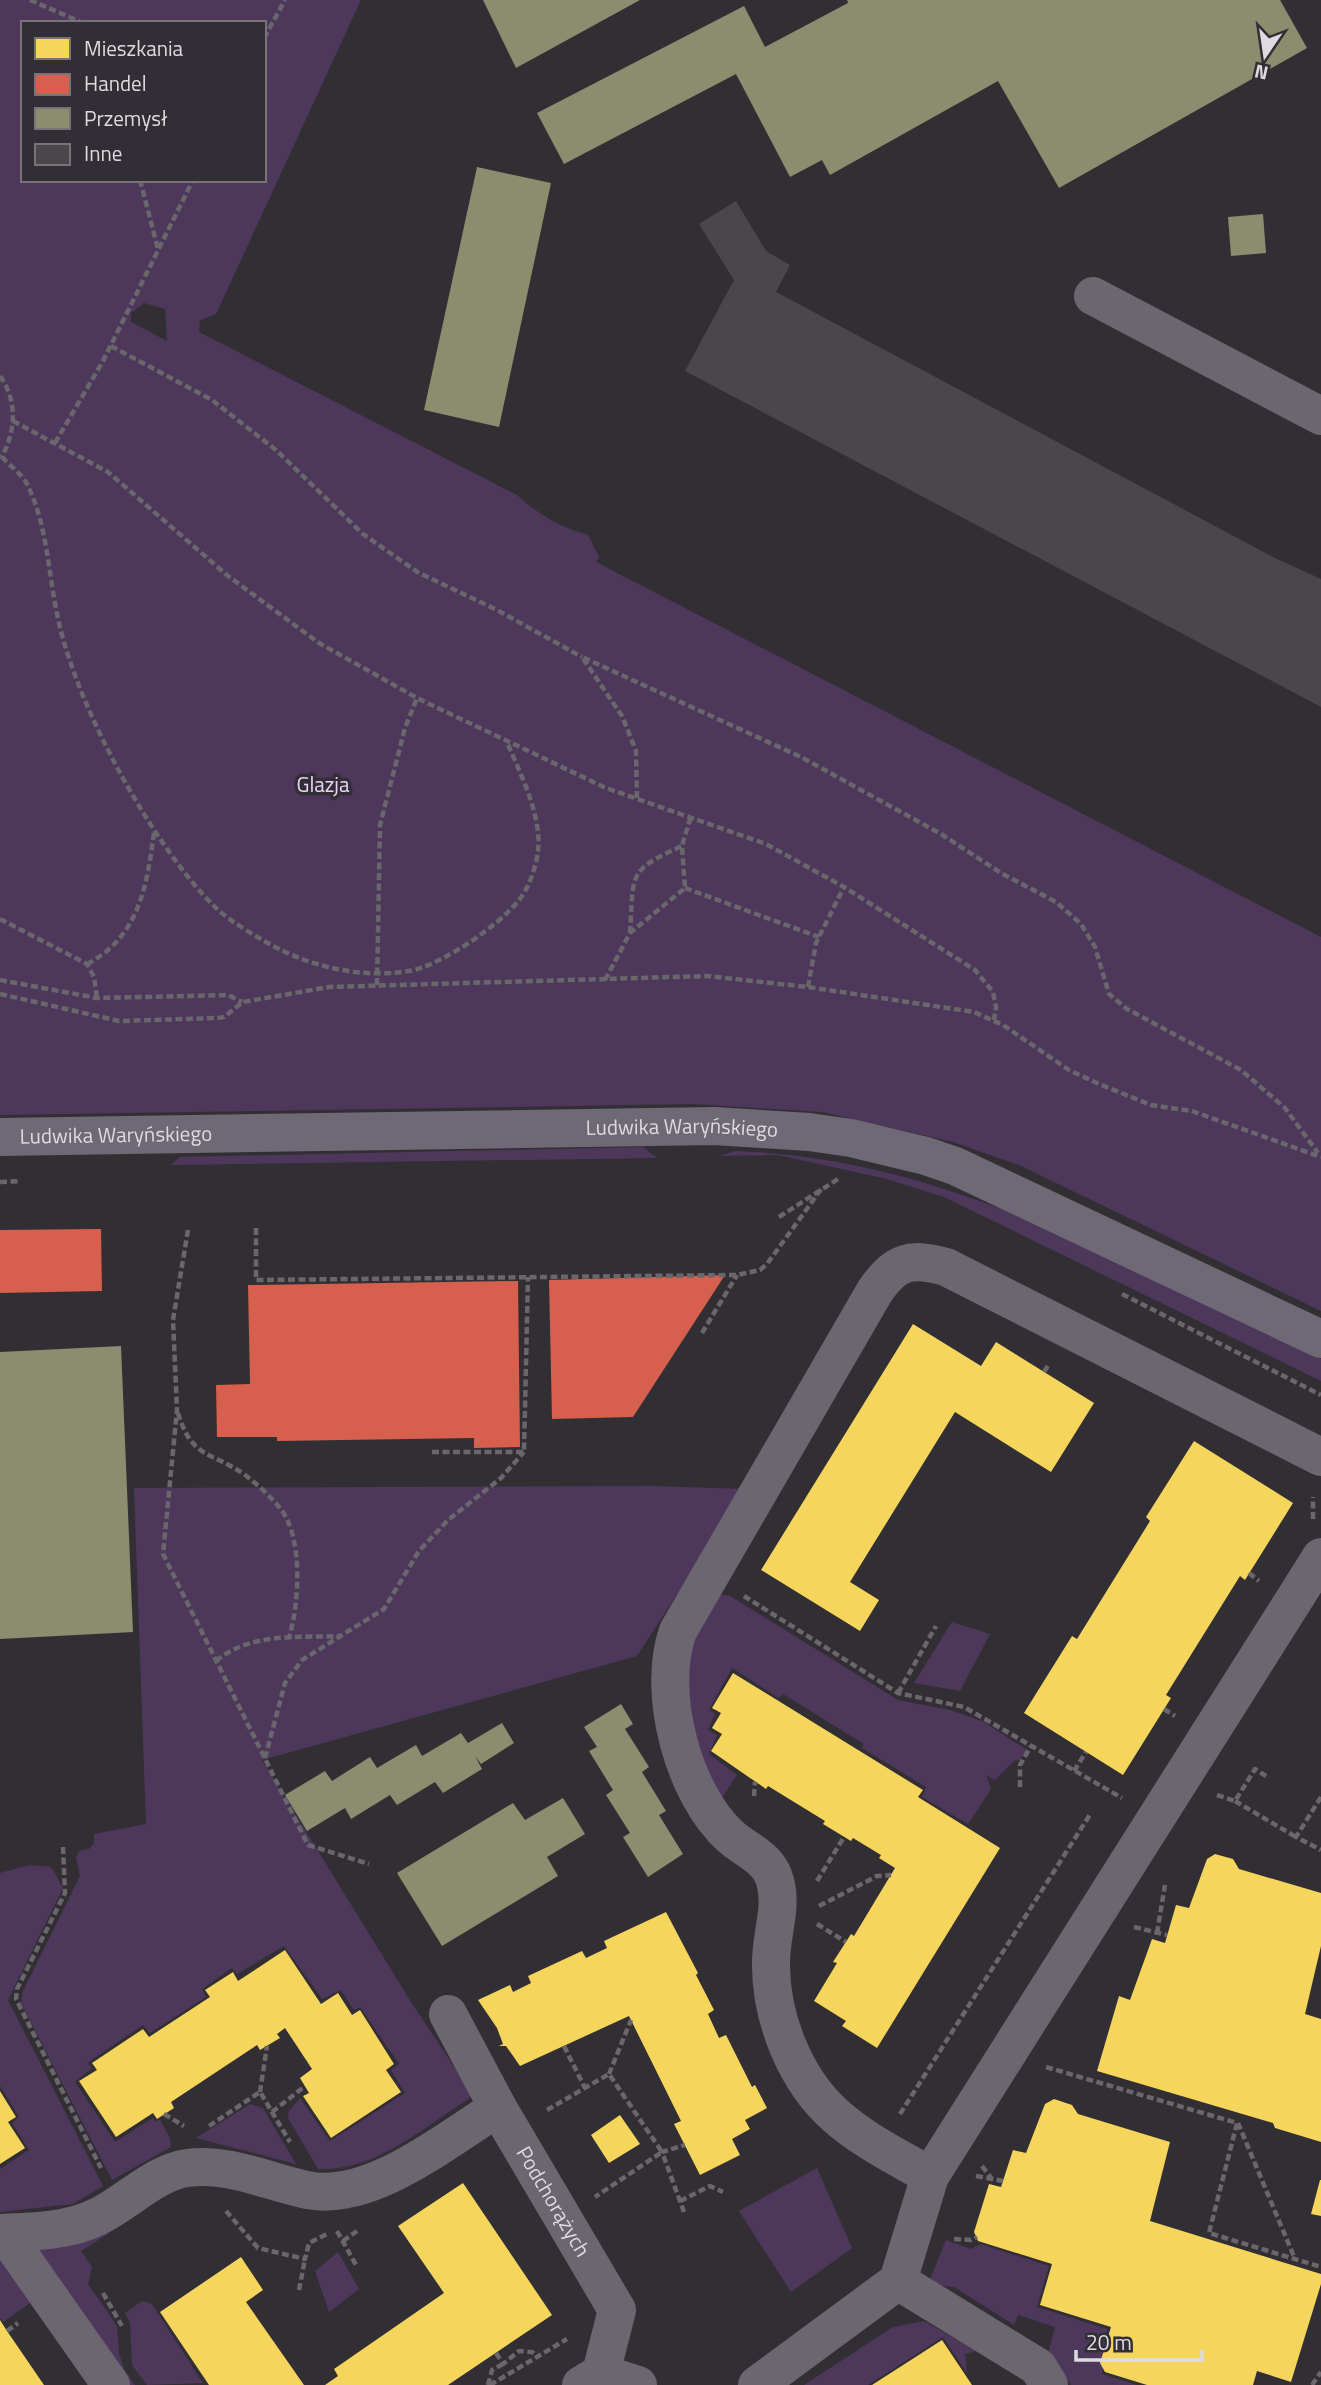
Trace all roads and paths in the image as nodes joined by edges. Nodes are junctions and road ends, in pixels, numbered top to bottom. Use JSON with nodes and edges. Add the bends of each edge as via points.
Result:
{"nodes":[{"id":1,"x":30,"y":0,"type":"edge"},
{"id":2,"x":285,"y":0,"type":"edge"},
{"id":3,"x":77,"y":21,"type":"edge"},
{"id":4,"x":266,"y":34,"type":"edge"},
{"id":5,"x":141,"y":182,"type":"edge"},
{"id":6,"x":192,"y":182,"type":"edge"},
{"id":7,"x":158,"y":250,"type":"junction"},
{"id":8,"x":1093,"y":296,"type":"dead end"},
{"id":9,"x":111,"y":346,"type":"junction"},
{"id":10,"x":0,"y":376,"type":"edge"},
{"id":11,"x":6,"y":385,"type":"junction"},
{"id":12,"x":0,"y":388,"type":"edge"},
{"id":13,"x":1321,"y":416,"type":"edge"},
{"id":14,"x":13,"y":421,"type":"junction"},
{"id":15,"x":55,"y":443,"type":"junction"},
{"id":16,"x":1,"y":458,"type":"edge"},
{"id":17,"x":582,"y":657,"type":"junction"},
{"id":18,"x":417,"y":698,"type":"junction"},
{"id":19,"x":505,"y":740,"type":"junction"},
{"id":20,"x":636,"y":798,"type":"junction"},
{"id":21,"x":691,"y":816,"type":"junction"},
{"id":22,"x":154,"y":831,"type":"junction"},
{"id":23,"x":682,"y":846,"type":"junction"},
{"id":24,"x":844,"y":887,"type":"junction"},
{"id":25,"x":685,"y":888,"type":"junction"},
{"id":26,"x":0,"y":919,"type":"edge"},
{"id":27,"x":629,"y":933,"type":"junction"},
{"id":28,"x":819,"y":937,"type":"junction"},
{"id":29,"x":87,"y":964,"type":"junction"},
{"id":30,"x":377,"y":974,"type":"junction"},
{"id":31,"x":0,"y":980,"type":"edge"},
{"id":32,"x":604,"y":981,"type":"junction"},
{"id":33,"x":377,"y":985,"type":"junction"},
{"id":34,"x":808,"y":987,"type":"junction"},
{"id":35,"x":0,"y":994,"type":"edge"},
{"id":36,"x":97,"y":998,"type":"junction"},
{"id":37,"x":243,"y":1003,"type":"junction"},
{"id":38,"x":994,"y":1020,"type":"junction"},
{"id":39,"x":0,"y":1137,"type":"edge"},
{"id":40,"x":1320,"y":1155,"type":"edge"},
{"id":41,"x":832,"y":1172,"type":"dead end"},
{"id":42,"x":845,"y":1175,"type":"dead end"},
{"id":43,"x":836,"y":1180,"type":"dead end"},
{"id":44,"x":822,"y":1188,"type":"junction"},
{"id":45,"x":779,"y":1217,"type":"dead end"},
{"id":46,"x":256,"y":1228,"type":"dead end"},
{"id":47,"x":188,"y":1230,"type":"dead end"},
{"id":48,"x":737,"y":1275,"type":"junction"},
{"id":49,"x":528,"y":1276,"type":"junction"},
{"id":50,"x":1111,"y":1289,"type":"dead end"},
{"id":51,"x":702,"y":1333,"type":"dead end"},
{"id":52,"x":1321,"y":1339,"type":"edge"},
{"id":53,"x":1321,"y":1395,"type":"edge"},
{"id":54,"x":177,"y":1410,"type":"junction"},
{"id":55,"x":432,"y":1452,"type":"dead end"},
{"id":56,"x":524,"y":1452,"type":"junction"},
{"id":57,"x":1321,"y":1457,"type":"edge"},
{"id":58,"x":1321,"y":1558,"type":"edge"},
{"id":59,"x":711,"y":1575,"type":"junction"},
{"id":60,"x":936,"y":1626,"type":"dead end"},
{"id":61,"x":342,"y":1636,"type":"junction"},
{"id":62,"x":289,"y":1638,"type":"junction"},
{"id":63,"x":216,"y":1661,"type":"junction"},
{"id":64,"x":898,"y":1693,"type":"junction"},
{"id":65,"x":1031,"y":1746,"type":"junction"},
{"id":66,"x":1086,"y":1752,"type":"dead end"},
{"id":67,"x":265,"y":1758,"type":"junction"},
{"id":68,"x":1074,"y":1771,"type":"junction"},
{"id":69,"x":755,"y":1782,"type":"dead end"},
{"id":70,"x":1020,"y":1787,"type":"dead end"},
{"id":71,"x":754,"y":1796,"type":"dead end"},
{"id":72,"x":1321,"y":1797,"type":"edge"},
{"id":73,"x":1235,"y":1801,"type":"dead end"},
{"id":74,"x":1091,"y":1813,"type":"dead end"},
{"id":75,"x":1154,"y":1821,"type":"junction"},
{"id":76,"x":844,"y":1837,"type":"dead end"},
{"id":77,"x":1296,"y":1837,"type":"junction"},
{"id":78,"x":63,"y":1847,"type":"dead end"},
{"id":79,"x":1321,"y":1850,"type":"edge"},
{"id":80,"x":369,"y":1864,"type":"dead end"},
{"id":81,"x":891,"y":1875,"type":"dead end"},
{"id":82,"x":812,"y":1891,"type":"dead end"},
{"id":83,"x":812,"y":1909,"type":"dead end"},
{"id":84,"x":813,"y":1921,"type":"dead end"},
{"id":85,"x":1124,"y":1925,"type":"dead end"},
{"id":86,"x":1167,"y":1935,"type":"dead end"},
{"id":87,"x":846,"y":1942,"type":"dead end"},
{"id":88,"x":448,"y":2014,"type":"dead end"},
{"id":89,"x":631,"y":2020,"type":"dead end"},
{"id":90,"x":267,"y":2046,"type":"dead end"},
{"id":91,"x":564,"y":2046,"type":"dead end"},
{"id":92,"x":1051,"y":2068,"type":"dead end"},
{"id":93,"x":608,"y":2074,"type":"junction"},
{"id":94,"x":584,"y":2085,"type":"junction"},
{"id":95,"x":305,"y":2086,"type":"dead end"},
{"id":96,"x":260,"y":2092,"type":"junction"},
{"id":97,"x":498,"y":2108,"type":"junction"},
{"id":98,"x":272,"y":2112,"type":"junction"},
{"id":99,"x":542,"y":2113,"type":"dead end"},
{"id":100,"x":164,"y":2114,"type":"dead end"},
{"id":101,"x":898,"y":2117,"type":"dead end"},
{"id":102,"x":1237,"y":2123,"type":"junction"},
{"id":103,"x":186,"y":2127,"type":"dead end"},
{"id":104,"x":207,"y":2127,"type":"dead end"},
{"id":105,"x":685,"y":2145,"type":"dead end"},
{"id":106,"x":293,"y":2147,"type":"dead end"},
{"id":107,"x":662,"y":2152,"type":"junction"},
{"id":108,"x":982,"y":2166,"type":"dead end"},
{"id":109,"x":105,"y":2176,"type":"dead end"},
{"id":110,"x":930,"y":2176,"type":"junction"},
{"id":111,"x":973,"y":2176,"type":"dead end"},
{"id":112,"x":992,"y":2179,"type":"junction"},
{"id":113,"x":1003,"y":2181,"type":"dead end"},
{"id":114,"x":723,"y":2192,"type":"dead end"},
{"id":115,"x":680,"y":2201,"type":"junction"},
{"id":116,"x":225,"y":2210,"type":"dead end"},
{"id":117,"x":684,"y":2212,"type":"dead end"},
{"id":118,"x":563,"y":2220,"type":"junction"},
{"id":119,"x":365,"y":2225,"type":"dead end"},
{"id":120,"x":977,"y":2237,"type":"dead end"},
{"id":121,"x":952,"y":2238,"type":"dead end"},
{"id":122,"x":7,"y":2240,"type":"edge"},
{"id":123,"x":343,"y":2241,"type":"junction"},
{"id":124,"x":305,"y":2259,"type":"junction"},
{"id":125,"x":1295,"y":2259,"type":"junction"},
{"id":126,"x":356,"y":2265,"type":"dead end"},
{"id":127,"x":1321,"y":2267,"type":"edge"},
{"id":128,"x":898,"y":2281,"type":"junction"},
{"id":129,"x":299,"y":2290,"type":"dead end"},
{"id":130,"x":573,"y":2336,"type":"dead end"},
{"id":131,"x":496,"y":2353,"type":"dead end"},
{"id":132,"x":538,"y":2357,"type":"junction"},
{"id":133,"x":503,"y":2364,"type":"junction"},
{"id":134,"x":1321,"y":2372,"type":"edge"},
{"id":135,"x":591,"y":2379,"type":"edge"},
{"id":136,"x":111,"y":2385,"type":"edge"},
{"id":137,"x":489,"y":2385,"type":"edge"},
{"id":138,"x":638,"y":2385,"type":"edge"},
{"id":139,"x":757,"y":2385,"type":"edge"},
{"id":140,"x":1049,"y":2385,"type":"edge"},
{"id":141,"x":1312,"y":2385,"type":"edge"}],
"edges":[{"from":1,"to":3,"type":"path"},
{"from":2,"to":4,"type":"path"},
{"from":5,"to":7,"type":"path"},
{"from":6,"to":7,"type":"path"},
{"from":7,"to":9,"type":"path"},
{"from":8,"to":13,"type":"street"},
{"from":9,"to":15,"type":"path"},
{"from":9,"to":17,"type":"path","via":[[212,400],[276,450],[363,534],[419,573]]},
{"from":10,"to":11,"type":"path"},
{"from":11,"to":12,"type":"path"},
{"from":11,"to":14,"type":"path"},
{"from":14,"to":15,"type":"path"},
{"from":14,"to":16,"type":"path"},
{"from":15,"to":18,"type":"path","via":[[108,472],[228,576],[319,643]]},
{"from":16,"to":22,"type":"path","via":[[26,482],[42,529],[60,628],[80,688]]},
{"from":17,"to":20,"type":"path","via":[[627,727],[636,751]]},
{"from":17,"to":40,"type":"path","via":[[801,757],[1056,902],[1081,924],[1094,947],[1109,995],[1241,1070],[1284,1108]]},
{"from":18,"to":19,"type":"path"},
{"from":18,"to":30,"type":"path","via":[[380,825]]},
{"from":19,"to":20,"type":"path"},
{"from":19,"to":30,"type":"path","via":[[533,813],[538,850],[519,900],[485,931],[448,954],[413,971]]},
{"from":20,"to":21,"type":"path"},
{"from":21,"to":23,"type":"path"},
{"from":21,"to":24,"type":"path","via":[[766,844]]},
{"from":22,"to":29,"type":"path","via":[[146,891],[128,931]]},
{"from":22,"to":30,"type":"path","via":[[216,908],[282,950],[351,973]]},
{"from":23,"to":25,"type":"path"},
{"from":23,"to":27,"type":"path","via":[[638,870]]},
{"from":24,"to":28,"type":"path"},
{"from":24,"to":38,"type":"path","via":[[975,970],[993,992]]},
{"from":25,"to":27,"type":"path"},
{"from":25,"to":28,"type":"path"},
{"from":26,"to":29,"type":"path"},
{"from":27,"to":32,"type":"path"},
{"from":28,"to":34,"type":"path"},
{"from":29,"to":36,"type":"path"},
{"from":30,"to":33,"type":"path"},
{"from":31,"to":36,"type":"path"},
{"from":32,"to":33,"type":"path"},
{"from":32,"to":34,"type":"path","via":[[707,976]]},
{"from":33,"to":37,"type":"path","via":[[329,987]]},
{"from":34,"to":38,"type":"path","via":[[974,1012]]},
{"from":35,"to":37,"type":"path","via":[[119,1021],[224,1017]]},
{"from":36,"to":37,"type":"path","via":[[228,995]]},
{"from":38,"to":40,"type":"path","via":[[1069,1070],[1099,1084],[1151,1105],[1192,1111]]},
{"from":39,"to":52,"type":"street","name":"Ludwika Waryńskiego","via":[[714,1126],[851,1138],[955,1166]]},
{"from":41,"to":42,"type":"path"},
{"from":43,"to":44,"type":"path"},
{"from":44,"to":45,"type":"path"},
{"from":44,"to":48,"type":"path","via":[[767,1264]]},
{"from":46,"to":49,"type":"path","via":[[256,1280]]},
{"from":47,"to":54,"type":"path","via":[[173,1320]]},
{"from":48,"to":49,"type":"path"},
{"from":48,"to":51,"type":"path"},
{"from":49,"to":56,"type":"path"},
{"from":50,"to":53,"type":"path"},
{"from":54,"to":62,"type":"path","via":[[185,1438],[244,1474],[282,1510],[296,1546],[295,1618]]},
{"from":54,"to":63,"type":"path","via":[[163,1554]]},
{"from":55,"to":56,"type":"path"},
{"from":56,"to":61,"type":"path","via":[[419,1551],[384,1609]]},
{"from":57,"to":59,"type":"street","via":[[946,1267],[912,1262],[892,1269],[875,1291]]},
{"from":58,"to":75,"type":"street"},
{"from":59,"to":64,"type":"path"},
{"from":59,"to":110,"type":"street","via":[[671,1650],[675,1722],[689,1774],[706,1809],[767,1864],[775,1880],[777,1919],[771,1962],[773,2001],[781,2030],[814,2092],[834,2115]]},
{"from":60,"to":64,"type":"path"},
{"from":61,"to":62,"type":"path"},
{"from":61,"to":67,"type":"path","via":[[302,1660],[285,1683]]},
{"from":62,"to":63,"type":"path","via":[[255,1640],[230,1649]]},
{"from":63,"to":67,"type":"path"},
{"from":64,"to":65,"type":"path","via":[[964,1707]]},
{"from":65,"to":68,"type":"path"},
{"from":65,"to":70,"type":"path","via":[[1020,1765]]},
{"from":66,"to":68,"type":"path"},
{"from":67,"to":80,"type":"path","via":[[308,1845]]},
{"from":68,"to":75,"type":"path"},
{"from":69,"to":71,"type":"path"},
{"from":72,"to":77,"type":"path"},
{"from":73,"to":77,"type":"path"},
{"from":74,"to":101,"type":"path"},
{"from":75,"to":110,"type":"street"},
{"from":76,"to":82,"type":"path"},
{"from":77,"to":79,"type":"path"},
{"from":78,"to":109,"type":"path","via":[[65,1893],[16,1999]]},
{"from":81,"to":83,"type":"path","via":[[877,1876]]},
{"from":84,"to":87,"type":"path"},
{"from":85,"to":86,"type":"path"},
{"from":88,"to":97,"type":"street","name":"Podchorążych"},
{"from":89,"to":93,"type":"path"},
{"from":90,"to":96,"type":"path"},
{"from":91,"to":94,"type":"path"},
{"from":92,"to":102,"type":"path"},
{"from":93,"to":94,"type":"path"},
{"from":93,"to":107,"type":"path"},
{"from":94,"to":99,"type":"path"},
{"from":95,"to":98,"type":"path"},
{"from":96,"to":98,"type":"path"},
{"from":96,"to":104,"type":"path"},
{"from":97,"to":118,"type":"street","name":"Podchorążych"},
{"from":97,"to":122,"type":"street","via":[[375,2183],[348,2192],[316,2191],[222,2169],[187,2168],[163,2176],[89,2221]]},
{"from":98,"to":106,"type":"path"},
{"from":100,"to":103,"type":"path"},
{"from":102,"to":125,"type":"path"},
{"from":102,"to":125,"type":"path","via":[[1209,2233]]},
{"from":105,"to":107,"type":"path"},
{"from":107,"to":115,"type":"path"},
{"from":107,"to":118,"type":"path"},
{"from":108,"to":112,"type":"path"},
{"from":110,"to":128,"type":"street"},
{"from":111,"to":112,"type":"path"},
{"from":112,"to":113,"type":"path"},
{"from":114,"to":115,"type":"path","via":[[710,2186]]},
{"from":115,"to":117,"type":"path"},
{"from":116,"to":124,"type":"path","via":[[258,2248]]},
{"from":118,"to":135,"type":"street","name":"Podchorążych","via":[[617,2310]]},
{"from":119,"to":123,"type":"path"},
{"from":120,"to":121,"type":"path"},
{"from":122,"to":136,"type":"street"},
{"from":123,"to":124,"type":"path","via":[[336,2229],[309,2243]]},
{"from":123,"to":126,"type":"path"},
{"from":124,"to":129,"type":"path"},
{"from":125,"to":127,"type":"path"},
{"from":128,"to":139,"type":"street"},
{"from":128,"to":140,"type":"street","via":[[1038,2367]]},
{"from":130,"to":132,"type":"path"},
{"from":131,"to":133,"type":"path"},
{"from":132,"to":133,"type":"path","via":[[519,2351]]},
{"from":132,"to":137,"type":"path"},
{"from":133,"to":137,"type":"path","via":[[492,2371]]},
{"from":134,"to":141,"type":"path"},
{"from":135,"to":138,"type":"street"}]}
